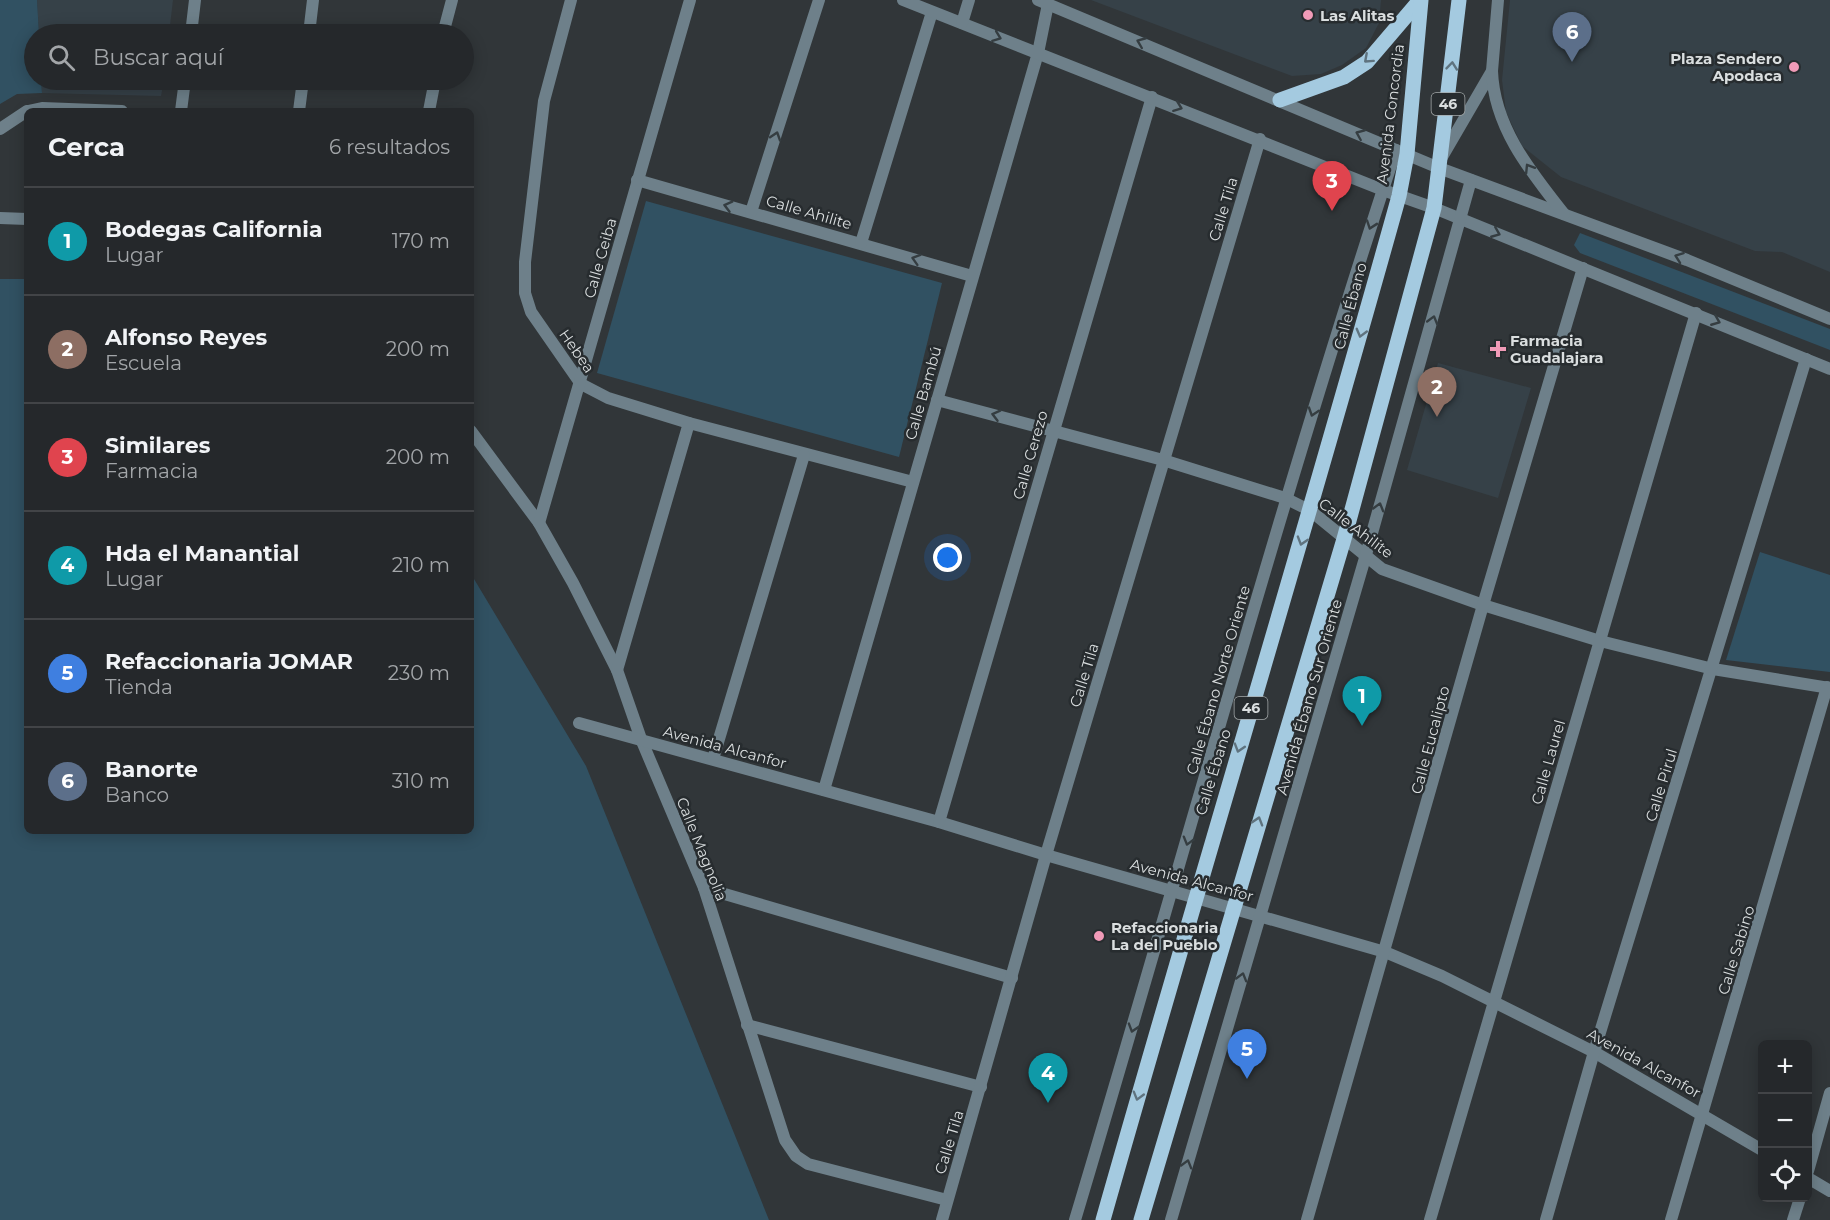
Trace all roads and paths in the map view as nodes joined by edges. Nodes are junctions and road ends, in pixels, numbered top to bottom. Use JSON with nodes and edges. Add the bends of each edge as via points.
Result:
{"nodes":[{"id":1,"x":195,"y":0,"type":"edge"},
{"id":2,"x":313,"y":0,"type":"edge"},
{"id":3,"x":452,"y":0,"type":"edge"},
{"id":4,"x":571,"y":0,"type":"edge"},
{"id":5,"x":690,"y":0,"type":"edge"},
{"id":6,"x":819,"y":0,"type":"edge"},
{"id":7,"x":903,"y":0,"type":"edge"},
{"id":8,"x":969,"y":0,"type":"edge"},
{"id":9,"x":1421,"y":0,"type":"edge"},
{"id":10,"x":1459,"y":0,"type":"edge"},
{"id":11,"x":1498,"y":0,"type":"edge"},
{"id":12,"x":1043,"y":2,"type":"edge"},
{"id":13,"x":932,"y":12,"type":"junction"},
{"id":14,"x":962,"y":23,"type":"junction"},
{"id":15,"x":192,"y":24,"type":"edge"},
{"id":16,"x":310,"y":24,"type":"edge"},
{"id":17,"x":446,"y":24,"type":"edge"},
{"id":18,"x":1038,"y":53,"type":"junction"},
{"id":19,"x":1492,"y":71,"type":"junction"},
{"id":20,"x":184,"y":90,"type":"edge"},
{"id":21,"x":302,"y":90,"type":"edge"},
{"id":22,"x":433,"y":90,"type":"edge"},
{"id":23,"x":1152,"y":97,"type":"junction"},
{"id":24,"x":1280,"y":100,"type":"junction"},
{"id":25,"x":181,"y":108,"type":"edge"},
{"id":26,"x":299,"y":108,"type":"edge"},
{"id":27,"x":430,"y":108,"type":"edge"},
{"id":28,"x":24,"y":114,"type":"edge"},
{"id":29,"x":0,"y":129,"type":"edge"},
{"id":30,"x":1260,"y":139,"type":"junction"},
{"id":31,"x":1401,"y":152,"type":"junction"},
{"id":32,"x":1440,"y":163,"type":"junction"},
{"id":33,"x":637,"y":180,"type":"junction"},
{"id":34,"x":1471,"y":180,"type":"junction"},
{"id":35,"x":1383,"y":190,"type":"junction"},
{"id":36,"x":1399,"y":196,"type":"junction"},
{"id":37,"x":1434,"y":208,"type":"junction"},
{"id":38,"x":752,"y":212,"type":"junction"},
{"id":39,"x":1565,"y":214,"type":"junction"},
{"id":40,"x":0,"y":218,"type":"edge"},
{"id":41,"x":24,"y":219,"type":"edge"},
{"id":42,"x":1462,"y":219,"type":"junction"},
{"id":43,"x":861,"y":243,"type":"junction"},
{"id":44,"x":1583,"y":268,"type":"junction"},
{"id":45,"x":972,"y":276,"type":"junction"},
{"id":46,"x":1696,"y":313,"type":"junction"},
{"id":47,"x":1830,"y":319,"type":"edge"},
{"id":48,"x":1806,"y":358,"type":"junction"},
{"id":49,"x":1829,"y":367,"type":"edge"},
{"id":50,"x":581,"y":384,"type":"junction"},
{"id":51,"x":937,"y":400,"type":"junction"},
{"id":52,"x":689,"y":423,"type":"junction"},
{"id":53,"x":1053,"y":430,"type":"junction"},
{"id":54,"x":474,"y":435,"type":"edge"},
{"id":55,"x":804,"y":455,"type":"junction"},
{"id":56,"x":1163,"y":460,"type":"junction"},
{"id":57,"x":913,"y":482,"type":"junction"},
{"id":58,"x":1285,"y":498,"type":"junction"},
{"id":59,"x":1311,"y":511,"type":"junction"},
{"id":60,"x":539,"y":524,"type":"junction"},
{"id":61,"x":1344,"y":539,"type":"junction"},
{"id":62,"x":1365,"y":558,"type":"junction"},
{"id":63,"x":1483,"y":605,"type":"junction"},
{"id":64,"x":1600,"y":640,"type":"junction"},
{"id":65,"x":1713,"y":669,"type":"junction"},
{"id":66,"x":617,"y":670,"type":"junction"},
{"id":67,"x":1829,"y":688,"type":"edge"},
{"id":68,"x":579,"y":723,"type":"dead end"},
{"id":69,"x":641,"y":739,"type":"junction"},
{"id":70,"x":713,"y":759,"type":"junction"},
{"id":71,"x":824,"y":790,"type":"junction"},
{"id":72,"x":939,"y":822,"type":"junction"},
{"id":73,"x":1046,"y":855,"type":"junction"},
{"id":74,"x":704,"y":888,"type":"junction"},
{"id":75,"x":1174,"y":891,"type":"junction"},
{"id":76,"x":1195,"y":897,"type":"junction"},
{"id":77,"x":1232,"y":907,"type":"junction"},
{"id":78,"x":1260,"y":915,"type":"junction"},
{"id":79,"x":1384,"y":952,"type":"junction"},
{"id":80,"x":1011,"y":978,"type":"junction"},
{"id":81,"x":1493,"y":1001,"type":"junction"},
{"id":82,"x":747,"y":1024,"type":"junction"},
{"id":83,"x":1594,"y":1052,"type":"junction"},
{"id":84,"x":981,"y":1087,"type":"junction"},
{"id":85,"x":1830,"y":1093,"type":"edge"},
{"id":86,"x":1702,"y":1114,"type":"junction"},
{"id":87,"x":1759,"y":1148,"type":"edge"},
{"id":88,"x":1812,"y":1157,"type":"edge"},
{"id":89,"x":1812,"y":1180,"type":"edge"},
{"id":90,"x":1830,"y":1191,"type":"edge"},
{"id":91,"x":947,"y":1200,"type":"junction"},
{"id":92,"x":1798,"y":1202,"type":"edge"},
{"id":93,"x":942,"y":1220,"type":"edge"},
{"id":94,"x":1075,"y":1220,"type":"edge"},
{"id":95,"x":1103,"y":1220,"type":"edge"},
{"id":96,"x":1142,"y":1220,"type":"edge"},
{"id":97,"x":1171,"y":1220,"type":"edge"},
{"id":98,"x":1307,"y":1220,"type":"edge"},
{"id":99,"x":1431,"y":1220,"type":"edge"},
{"id":100,"x":1546,"y":1220,"type":"edge"},
{"id":101,"x":1671,"y":1220,"type":"edge"},
{"id":102,"x":1793,"y":1220,"type":"edge"}],
"edges":[{"from":1,"to":15,"type":"street"},
{"from":2,"to":16,"type":"street"},
{"from":3,"to":17,"type":"street"},
{"from":4,"to":50,"type":"street","name":"Hebea","via":[[544,101],[525,262],[525,293],[531,312]]},
{"from":5,"to":33,"type":"street","name":"Calle Ceiba"},
{"from":38,"to":6,"type":"street","one_way":true},
{"from":7,"to":13,"type":"street"},
{"from":8,"to":14,"type":"street"},
{"from":9,"to":24,"type":"main road","one_way":true,"via":[[1367,62],[1344,77]]},
{"from":9,"to":31,"type":"main road","name":"Avenida Concordia","number":"46"},
{"from":32,"to":10,"type":"main road","number":"46","one_way":true},
{"from":11,"to":19,"type":"street"},
{"from":12,"to":18,"type":"street","name":"Calle Bambú"},
{"from":24,"to":12,"type":"street","one_way":true},
{"from":13,"to":14,"type":"street"},
{"from":13,"to":43,"type":"street"},
{"from":14,"to":18,"type":"street","one_way":true},
{"from":18,"to":23,"type":"street"},
{"from":18,"to":45,"type":"street","name":"Calle Bambú"},
{"from":19,"to":32,"type":"street"},
{"from":39,"to":19,"type":"street","one_way":true,"via":[[1532,175],[1502,121],[1492,93]]},
{"from":20,"to":25,"type":"street"},
{"from":21,"to":26,"type":"street"},
{"from":22,"to":27,"type":"street"},
{"from":23,"to":30,"type":"street","one_way":true},
{"from":23,"to":53,"type":"street","name":"Calle Cerezo"},
{"from":31,"to":24,"type":"street","one_way":true},
{"from":28,"to":29,"type":"street"},
{"from":30,"to":35,"type":"street"},
{"from":30,"to":56,"type":"street","name":"Calle Tila"},
{"from":31,"to":32,"type":"street"},
{"from":31,"to":35,"type":"street","name":"Calle Ébano Norte Oriente"},
{"from":31,"to":36,"type":"main road","name":"Avenida Concordia","number":"46"},
{"from":32,"to":34,"type":"street"},
{"from":32,"to":37,"type":"main road","number":"46"},
{"from":38,"to":33,"type":"street","name":"Calle Ahilite","one_way":true},
{"from":33,"to":50,"type":"street","name":"Calle Ceiba"},
{"from":34,"to":39,"type":"street"},
{"from":34,"to":42,"type":"street","name":"Avenida Ébano Sur Oriente"},
{"from":35,"to":36,"type":"street"},
{"from":35,"to":58,"type":"street","name":"Calle Ébano Norte Oriente","one_way":true},
{"from":36,"to":37,"type":"street"},
{"from":36,"to":59,"type":"main road","name":"Calle Ébano","number":"46","one_way":true},
{"from":37,"to":42,"type":"street"},
{"from":37,"to":61,"type":"main road","number":"46"},
{"from":38,"to":43,"type":"street","name":"Calle Ahilite"},
{"from":47,"to":39,"type":"street","one_way":true},
{"from":40,"to":41,"type":"street"},
{"from":42,"to":44,"type":"street","one_way":true},
{"from":62,"to":42,"type":"street","name":"Avenida Ébano Sur Oriente","one_way":true},
{"from":45,"to":43,"type":"street","name":"Calle Ahilite","one_way":true},
{"from":44,"to":46,"type":"street"},
{"from":44,"to":63,"type":"street","name":"Calle Eucalipto"},
{"from":45,"to":51,"type":"street","name":"Calle Bambú"},
{"from":46,"to":48,"type":"street","one_way":true},
{"from":46,"to":64,"type":"street","name":"Calle Laurel"},
{"from":48,"to":49,"type":"street"},
{"from":48,"to":65,"type":"street","name":"Calle Pirul"},
{"from":50,"to":52,"type":"street","name":"Hebea","via":[[608,398]]},
{"from":50,"to":60,"type":"street","name":"Calle Ceiba"},
{"from":53,"to":51,"type":"street","name":"Calle Ahilite","one_way":true},
{"from":51,"to":57,"type":"street","name":"Calle Bambú"},
{"from":52,"to":55,"type":"street","name":"Hebea"},
{"from":52,"to":66,"type":"street"},
{"from":53,"to":56,"type":"street","name":"Calle Ahilite"},
{"from":53,"to":72,"type":"street","name":"Calle Cerezo"},
{"from":54,"to":60,"type":"street","name":"Calle Magnolia"},
{"from":55,"to":57,"type":"street","name":"Hebea"},
{"from":55,"to":70,"type":"street"},
{"from":56,"to":58,"type":"street","name":"Calle Ahilite"},
{"from":56,"to":73,"type":"street","name":"Calle Tila"},
{"from":57,"to":71,"type":"street","name":"Calle Bambú"},
{"from":58,"to":59,"type":"street","name":"Calle Ahilite"},
{"from":58,"to":75,"type":"street","name":"Calle Ébano Norte Oriente","one_way":true},
{"from":59,"to":61,"type":"street","name":"Calle Ahilite"},
{"from":59,"to":76,"type":"main road","name":"Calle Ébano","number":"46","one_way":true},
{"from":60,"to":66,"type":"street","name":"Calle Magnolia"},
{"from":61,"to":62,"type":"street","name":"Calle Ahilite"},
{"from":77,"to":61,"type":"main road","number":"46","one_way":true},
{"from":62,"to":63,"type":"street","name":"Calle Ahilite","via":[[1395,574]]},
{"from":62,"to":78,"type":"street","name":"Avenida Ébano Sur Oriente"},
{"from":63,"to":64,"type":"street","name":"Calle Ahilite"},
{"from":63,"to":79,"type":"street","name":"Calle Eucalipto"},
{"from":64,"to":65,"type":"street","name":"Calle Ahilite"},
{"from":64,"to":81,"type":"street","name":"Calle Laurel"},
{"from":65,"to":67,"type":"street","name":"Calle Ahilite"},
{"from":65,"to":83,"type":"street","name":"Calle Pirul"},
{"from":66,"to":69,"type":"street","name":"Calle Magnolia"},
{"from":67,"to":86,"type":"street","name":"Calle Sabino"},
{"from":68,"to":69,"type":"street","name":"Avenida Alcanfor"},
{"from":69,"to":70,"type":"street","name":"Avenida Alcanfor"},
{"from":69,"to":74,"type":"street","name":"Calle Magnolia"},
{"from":70,"to":71,"type":"street","name":"Avenida Alcanfor"},
{"from":71,"to":72,"type":"street","name":"Avenida Alcanfor"},
{"from":72,"to":73,"type":"street","name":"Avenida Alcanfor"},
{"from":73,"to":75,"type":"street","name":"Avenida Alcanfor"},
{"from":73,"to":80,"type":"street","name":"Calle Tila"},
{"from":74,"to":80,"type":"street"},
{"from":74,"to":82,"type":"street","name":"Calle Magnolia"},
{"from":75,"to":76,"type":"street","name":"Avenida Alcanfor"},
{"from":75,"to":94,"type":"street","name":"Calle Ébano Norte Oriente","one_way":true},
{"from":76,"to":77,"type":"street","name":"Avenida Alcanfor"},
{"from":76,"to":95,"type":"main road","name":"Calle Ébano","number":"46","one_way":true},
{"from":77,"to":78,"type":"street","name":"Avenida Alcanfor"},
{"from":77,"to":96,"type":"main road","number":"46"},
{"from":78,"to":79,"type":"street","name":"Avenida Alcanfor"},
{"from":97,"to":78,"type":"street","name":"Avenida Ébano Sur Oriente","one_way":true},
{"from":79,"to":81,"type":"street","name":"Avenida Alcanfor"},
{"from":79,"to":98,"type":"street","name":"Calle Eucalipto"},
{"from":80,"to":84,"type":"street","name":"Calle Tila"},
{"from":81,"to":83,"type":"street","name":"Avenida Alcanfor"},
{"from":81,"to":99,"type":"street","name":"Calle Laurel"},
{"from":82,"to":84,"type":"street"},
{"from":82,"to":91,"type":"street","name":"Calle Magnolia","via":[[779,1128],[796,1156],[808,1164]]},
{"from":83,"to":86,"type":"street","name":"Avenida Alcanfor"},
{"from":83,"to":100,"type":"street","name":"Calle Pirul"},
{"from":84,"to":91,"type":"street","name":"Calle Tila"},
{"from":85,"to":88,"type":"street"},
{"from":86,"to":87,"type":"street","name":"Avenida Alcanfor"},
{"from":86,"to":101,"type":"street","name":"Calle Sabino"},
{"from":89,"to":90,"type":"street"},
{"from":91,"to":93,"type":"street","name":"Calle Tila"},
{"from":92,"to":102,"type":"street"}]}
